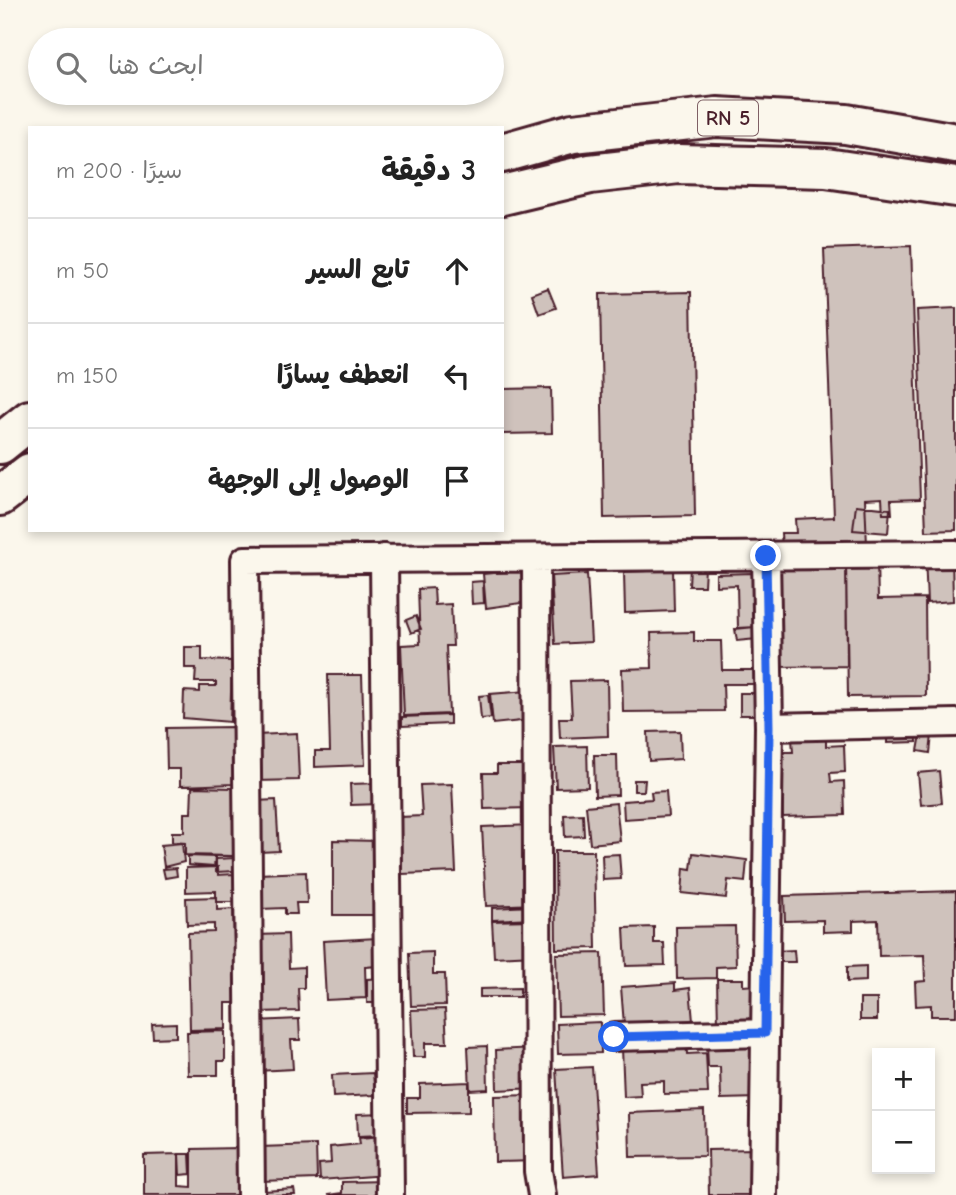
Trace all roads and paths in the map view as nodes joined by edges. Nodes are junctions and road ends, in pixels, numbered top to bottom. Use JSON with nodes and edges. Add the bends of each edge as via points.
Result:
{"nodes":[{"id":1,"x":956,"y":143,"type":"edge"},
{"id":2,"x":504,"y":152,"type":"edge"},
{"id":3,"x":956,"y":187,"type":"edge"},
{"id":4,"x":504,"y":195,"type":"edge"},
{"id":5,"x":28,"y":422,"type":"edge"},
{"id":6,"x":0,"y":444,"type":"edge"},
{"id":7,"x":28,"y":474,"type":"edge"},
{"id":8,"x":0,"y":496,"type":"edge"},
{"id":9,"x":956,"y":554,"type":"edge"},
{"id":10,"x":766,"y":556,"type":"junction"},
{"id":11,"x":384,"y":558,"type":"junction"},
{"id":12,"x":536,"y":558,"type":"junction"},
{"id":13,"x":956,"y":723,"type":"edge"},
{"id":14,"x":769,"y":727,"type":"junction"},
{"id":15,"x":765,"y":1033,"type":"junction"},
{"id":16,"x":614,"y":1037,"type":"dead end"},
{"id":17,"x":251,"y":1195,"type":"edge"},
{"id":18,"x":390,"y":1195,"type":"edge"},
{"id":19,"x":542,"y":1195,"type":"edge"},
{"id":20,"x":763,"y":1195,"type":"edge"}],
"edges":[{"from":1,"to":2,"type":"highway","number":"RN 5","via":[[846,124],[717,117],[573,132]]},
{"from":3,"to":4,"type":"highway","number":"RN 5","via":[[826,168],[679,164],[590,174]]},
{"from":5,"to":6,"type":"highway"},
{"from":7,"to":8,"type":"highway"},
{"from":9,"to":10,"type":"street"},
{"from":10,"to":12,"type":"street"},
{"from":10,"to":14,"type":"street"},
{"from":11,"to":12,"type":"street"},
{"from":11,"to":17,"type":"street","via":[[245,559]]},
{"from":11,"to":18,"type":"street"},
{"from":12,"to":19,"type":"street","via":[[537,1157]]},
{"from":13,"to":14,"type":"street"},
{"from":14,"to":15,"type":"street"},
{"from":15,"to":16,"type":"street"},
{"from":15,"to":20,"type":"street"}]}
